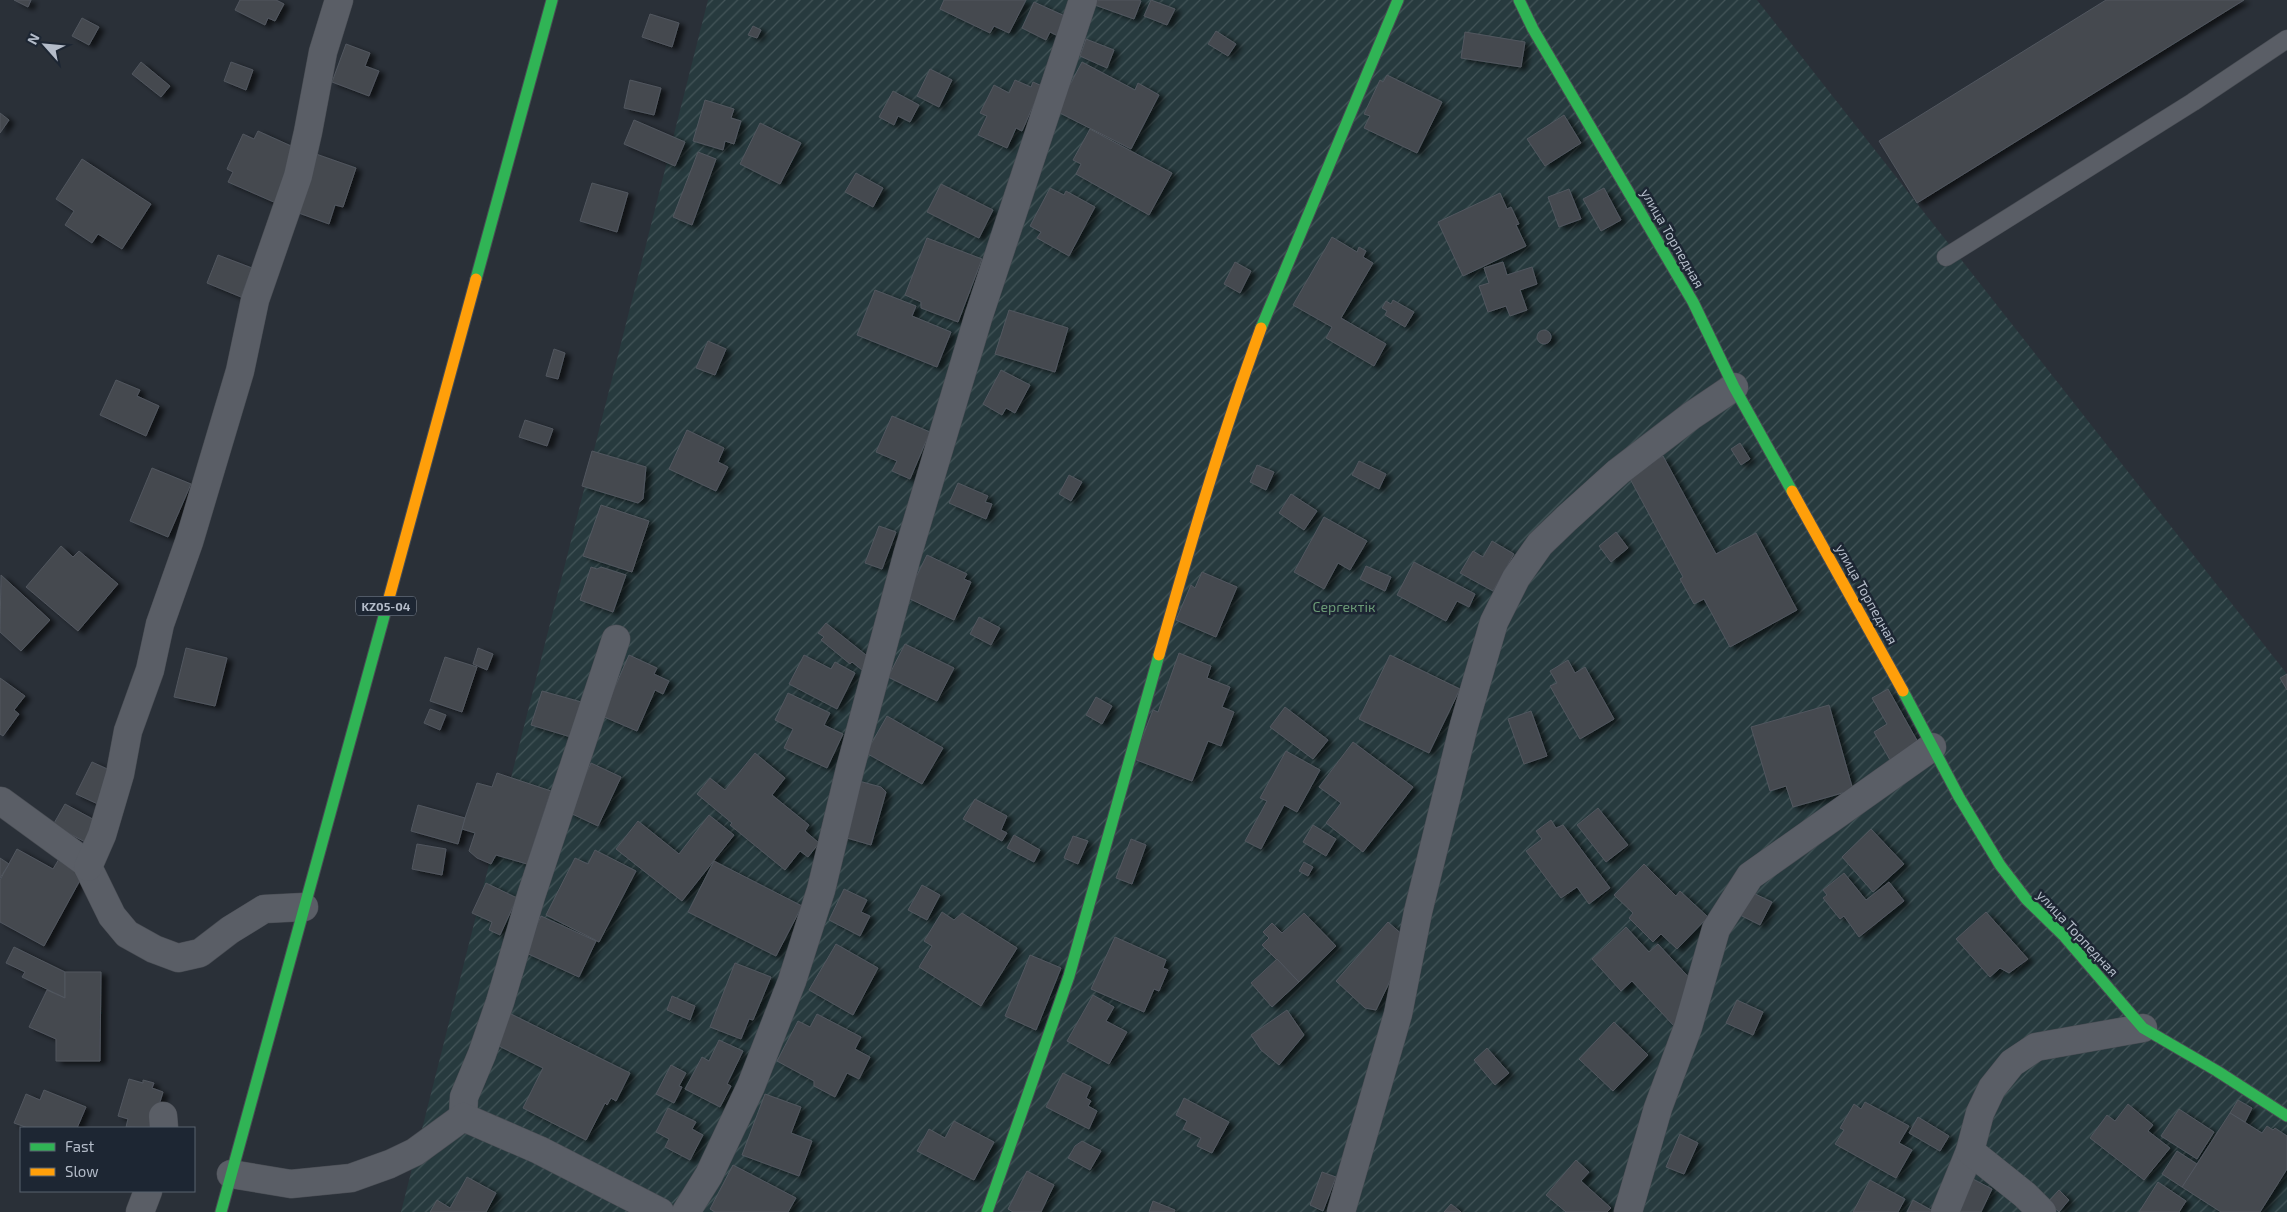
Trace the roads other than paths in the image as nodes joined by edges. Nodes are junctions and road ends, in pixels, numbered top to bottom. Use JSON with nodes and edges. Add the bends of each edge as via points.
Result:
{"nodes":[{"id":1,"x":339,"y":0,"type":"edge"},
{"id":2,"x":552,"y":0,"type":"edge"},
{"id":3,"x":1083,"y":0,"type":"edge"},
{"id":4,"x":1398,"y":0,"type":"edge"},
{"id":5,"x":1519,"y":0,"type":"edge"},
{"id":6,"x":2287,"y":39,"type":"edge"},
{"id":7,"x":1946,"y":257,"type":"dead end"},
{"id":8,"x":1734,"y":387,"type":"junction"},
{"id":9,"x":616,"y":639,"type":"dead end"},
{"id":10,"x":1932,"y":747,"type":"junction"},
{"id":11,"x":1,"y":801,"type":"edge"},
{"id":12,"x":88,"y":866,"type":"junction"},
{"id":13,"x":304,"y":907,"type":"junction"},
{"id":14,"x":2142,"y":1028,"type":"junction"},
{"id":15,"x":2287,"y":1116,"type":"edge"},
{"id":16,"x":463,"y":1117,"type":"junction"},
{"id":17,"x":1970,"y":1151,"type":"junction"},
{"id":18,"x":231,"y":1174,"type":"junction"},
{"id":19,"x":148,"y":1192,"type":"edge"},
{"id":20,"x":140,"y":1212,"type":"edge"},
{"id":21,"x":221,"y":1212,"type":"edge"},
{"id":22,"x":660,"y":1212,"type":"edge"},
{"id":23,"x":686,"y":1212,"type":"edge"},
{"id":24,"x":987,"y":1212,"type":"edge"},
{"id":25,"x":1341,"y":1212,"type":"edge"},
{"id":26,"x":1628,"y":1212,"type":"edge"},
{"id":27,"x":1945,"y":1212,"type":"edge"},
{"id":28,"x":2042,"y":1212,"type":"edge"}],
"edges":[{"from":1,"to":12,"type":"street","via":[[323,52],[298,176],[255,300],[235,388],[189,542],[160,624],[150,670],[128,731],[120,774],[102,834]]},
{"from":2,"to":13,"type":"street","number":"KZ05-04"},
{"from":3,"to":23,"type":"street","via":[[978,318],[850,769],[821,890],[792,981],[751,1086],[709,1175]]},
{"from":4,"to":24,"type":"street","via":[[1274,296],[1232,408],[1192,537],[1069,976]]},
{"from":5,"to":8,"type":"street","name":"улица Торпедная","via":[[1693,302]]},
{"from":6,"to":7,"type":"lane"},
{"from":8,"to":10,"type":"street","name":"улица Торпедная"},
{"from":8,"to":25,"type":"street","via":[[1618,472],[1566,518],[1540,544],[1516,578],[1494,622],[1464,725],[1418,912],[1398,1014]]},
{"from":9,"to":16,"type":"street","via":[[500,1002],[464,1097]]},
{"from":10,"to":14,"type":"street","name":"улица Торпедная","via":[[2000,865],[2026,899],[2063,935]]},
{"from":10,"to":26,"type":"street","via":[[1750,876],[1716,929],[1688,1028],[1658,1108]]},
{"from":11,"to":12,"type":"street"},
{"from":12,"to":13,"type":"street","via":[[112,916],[127,934],[178,958],[200,953],[264,909]]},
{"from":13,"to":18,"type":"street","number":"KZ05-04"},
{"from":14,"to":15,"type":"street","name":"улица Торпедная"},
{"from":14,"to":17,"type":"street","via":[[2036,1047],[2012,1063],[1992,1088],[1980,1113]]},
{"from":16,"to":18,"type":"street","via":[[415,1152],[351,1178],[291,1184]]},
{"from":16,"to":22,"type":"street","via":[[539,1150]]},
{"from":17,"to":27,"type":"street"},
{"from":17,"to":28,"type":"street","via":[[2025,1194]]},
{"from":18,"to":21,"type":"street","number":"KZ05-04"},
{"from":19,"to":20,"type":"street"}]}
